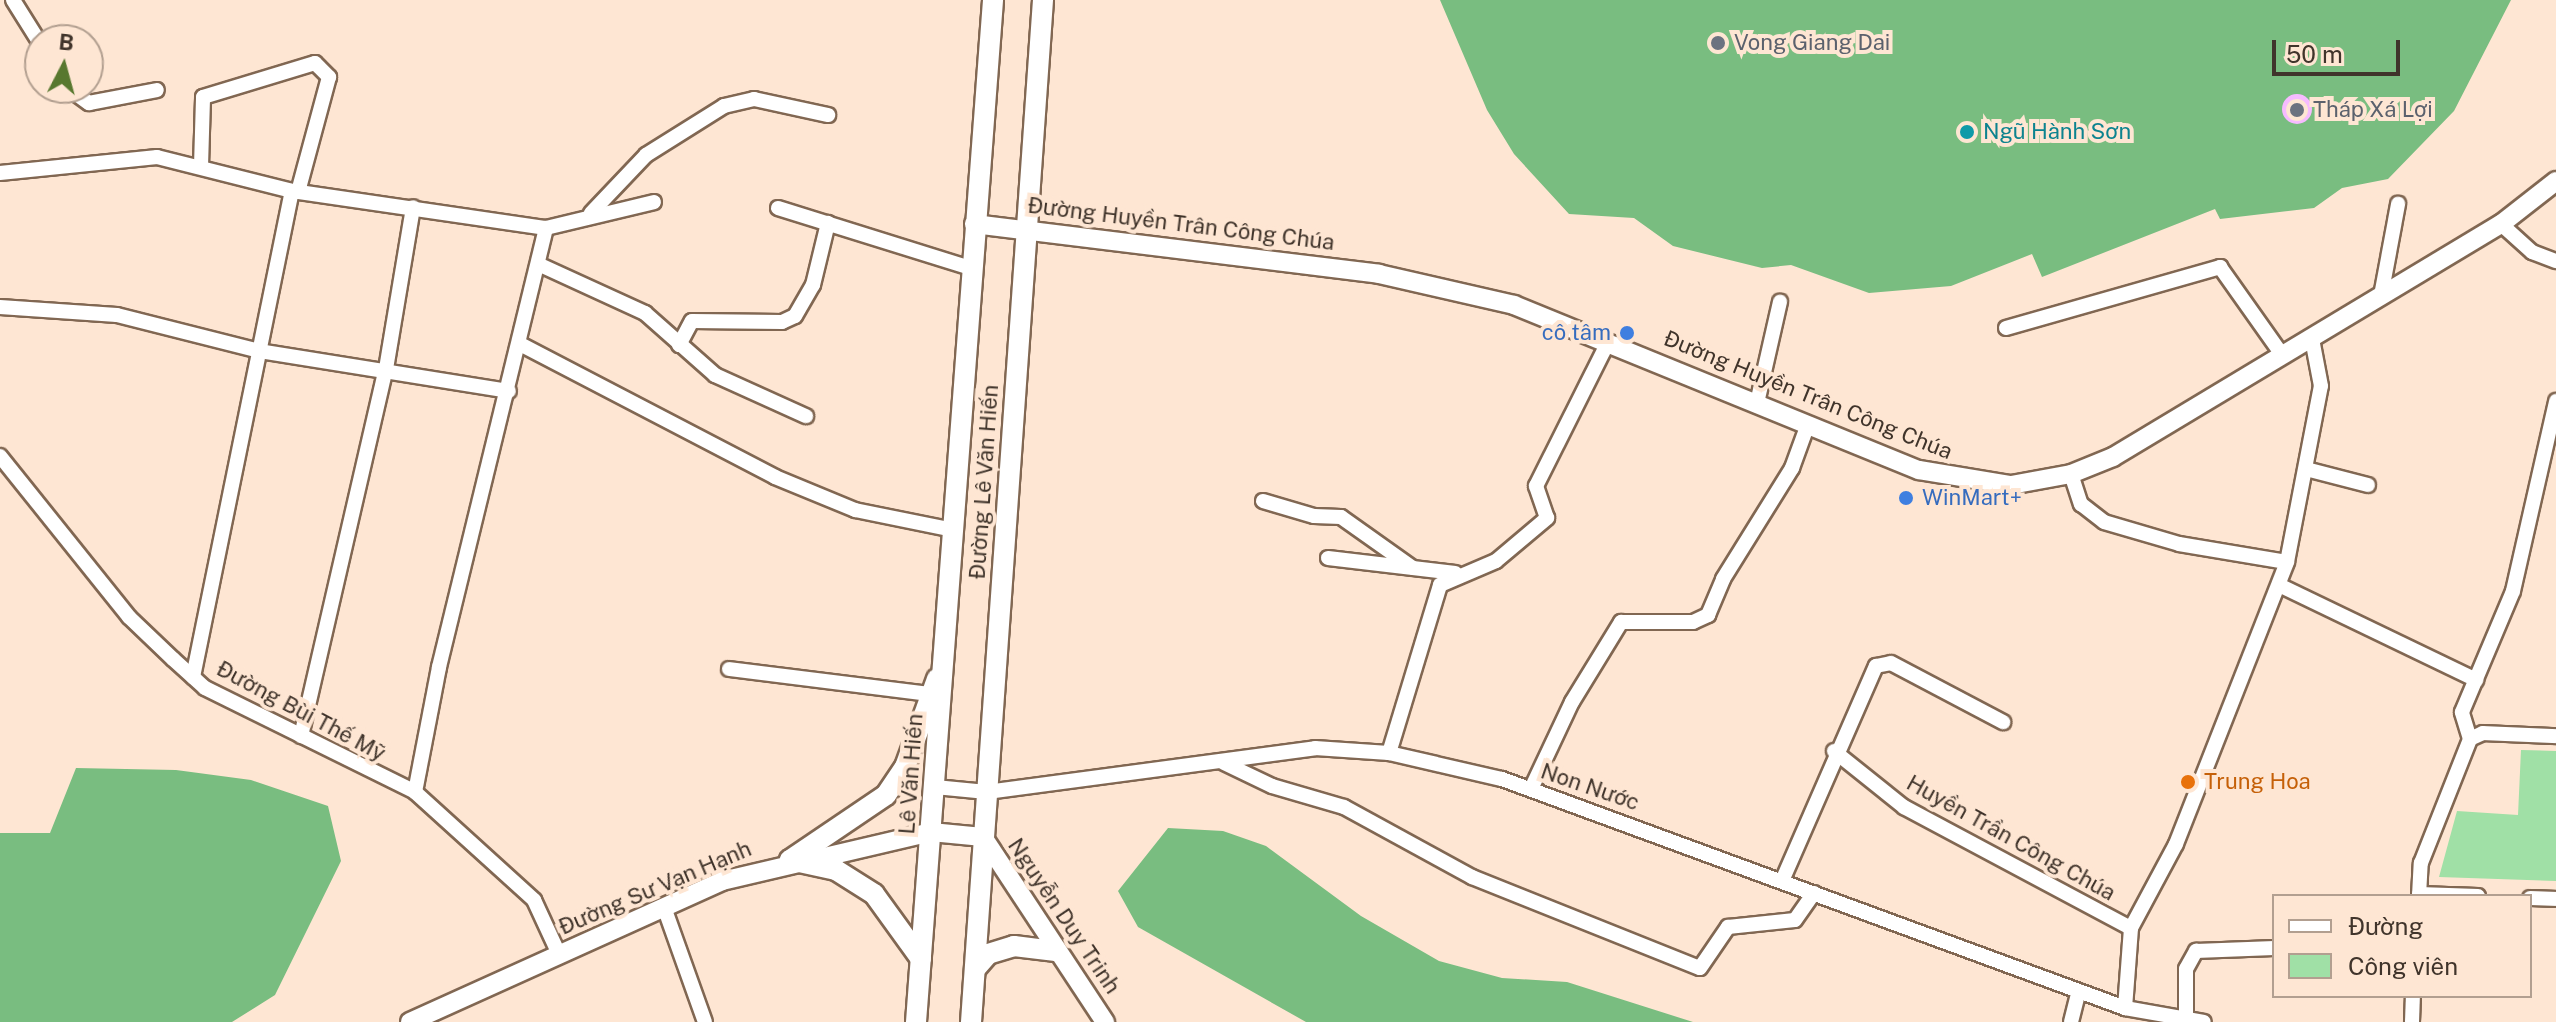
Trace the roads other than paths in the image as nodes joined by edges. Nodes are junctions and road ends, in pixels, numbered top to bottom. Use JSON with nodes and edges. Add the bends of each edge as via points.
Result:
{"nodes":[{"id":1,"x":13,"y":0,"type":"edge"},
{"id":2,"x":993,"y":0,"type":"edge"},
{"id":3,"x":1043,"y":0,"type":"edge"},
{"id":4,"x":28,"y":24,"type":"edge"},
{"id":5,"x":157,"y":90,"type":"dead end"},
{"id":6,"x":104,"y":100,"type":"edge"},
{"id":7,"x":828,"y":115,"type":"dead end"},
{"id":8,"x":201,"y":166,"type":"junction"},
{"id":9,"x":0,"y":173,"type":"edge"},
{"id":10,"x":2556,"y":181,"type":"edge"},
{"id":11,"x":295,"y":192,"type":"junction"},
{"id":12,"x":654,"y":202,"type":"dead end"},
{"id":13,"x":2398,"y":204,"type":"dead end"},
{"id":14,"x":413,"y":207,"type":"junction"},
{"id":15,"x":778,"y":208,"type":"dead end"},
{"id":16,"x":577,"y":221,"type":"junction"},
{"id":17,"x":828,"y":223,"type":"junction"},
{"id":18,"x":974,"y":224,"type":"junction"},
{"id":19,"x":2501,"y":224,"type":"junction"},
{"id":20,"x":546,"y":228,"type":"junction"},
{"id":21,"x":1025,"y":228,"type":"junction"},
{"id":22,"x":2556,"y":261,"type":"edge"},
{"id":23,"x":538,"y":264,"type":"junction"},
{"id":24,"x":971,"y":268,"type":"junction"},
{"id":25,"x":2381,"y":296,"type":"junction"},
{"id":26,"x":1780,"y":302,"type":"dead end"},
{"id":27,"x":0,"y":307,"type":"edge"},
{"id":28,"x":2006,"y":328,"type":"dead end"},
{"id":29,"x":2312,"y":339,"type":"junction"},
{"id":30,"x":1608,"y":342,"type":"junction"},
{"id":31,"x":520,"y":344,"type":"junction"},
{"id":32,"x":679,"y":345,"type":"junction"},
{"id":33,"x":259,"y":351,"type":"junction"},
{"id":34,"x":2283,"y":356,"type":"junction"},
{"id":35,"x":386,"y":369,"type":"junction"},
{"id":36,"x":509,"y":391,"type":"junction"},
{"id":37,"x":2556,"y":401,"type":"edge"},
{"id":38,"x":1757,"y":403,"type":"junction"},
{"id":39,"x":806,"y":416,"type":"dead end"},
{"id":40,"x":1808,"y":424,"type":"junction"},
{"id":41,"x":0,"y":456,"type":"edge"},
{"id":42,"x":2306,"y":469,"type":"junction"},
{"id":43,"x":2071,"y":474,"type":"junction"},
{"id":44,"x":2368,"y":485,"type":"dead end"},
{"id":45,"x":1263,"y":501,"type":"dead end"},
{"id":46,"x":953,"y":530,"type":"junction"},
{"id":47,"x":1328,"y":558,"type":"dead end"},
{"id":48,"x":2287,"y":562,"type":"junction"},
{"id":49,"x":1413,"y":568,"type":"junction"},
{"id":50,"x":1459,"y":574,"type":"junction"},
{"id":51,"x":2279,"y":585,"type":"junction"},
{"id":52,"x":943,"y":664,"type":"junction"},
{"id":53,"x":729,"y":669,"type":"dead end"},
{"id":54,"x":193,"y":677,"type":"junction"},
{"id":55,"x":2476,"y":680,"type":"junction"},
{"id":56,"x":930,"y":694,"type":"junction"},
{"id":57,"x":2003,"y":722,"type":"dead end"},
{"id":58,"x":301,"y":736,"type":"junction"},
{"id":59,"x":2556,"y":736,"type":"edge"},
{"id":60,"x":2466,"y":745,"type":"junction"},
{"id":61,"x":1834,"y":751,"type":"junction"},
{"id":62,"x":1389,"y":753,"type":"junction"},
{"id":63,"x":1224,"y":763,"type":"junction"},
{"id":64,"x":935,"y":787,"type":"junction"},
{"id":65,"x":1531,"y":789,"type":"junction"},
{"id":66,"x":415,"y":792,"type":"junction"},
{"id":67,"x":987,"y":792,"type":"junction"},
{"id":68,"x":931,"y":832,"type":"junction"},
{"id":69,"x":983,"y":837,"type":"junction"},
{"id":70,"x":790,"y":860,"type":"junction"},
{"id":71,"x":1782,"y":881,"type":"junction"},
{"id":72,"x":1814,"y":893,"type":"junction"},
{"id":73,"x":2419,"y":894,"type":"edge"},
{"id":74,"x":2532,"y":898,"type":"edge"},
{"id":75,"x":2556,"y":899,"type":"edge"},
{"id":76,"x":664,"y":907,"type":"junction"},
{"id":77,"x":2131,"y":928,"type":"junction"},
{"id":78,"x":2272,"y":948,"type":"edge"},
{"id":79,"x":1054,"y":951,"type":"junction"},
{"id":80,"x":559,"y":954,"type":"junction"},
{"id":81,"x":921,"y":959,"type":"junction"},
{"id":82,"x":976,"y":968,"type":"junction"},
{"id":83,"x":2079,"y":991,"type":"junction"},
{"id":84,"x":2413,"y":998,"type":"edge"},
{"id":85,"x":2125,"y":1008,"type":"junction"},
{"id":86,"x":2157,"y":1019,"type":"edge"},
{"id":87,"x":2186,"y":1021,"type":"edge"},
{"id":88,"x":410,"y":1022,"type":"edge"},
{"id":89,"x":705,"y":1022,"type":"edge"},
{"id":90,"x":916,"y":1022,"type":"edge"},
{"id":91,"x":971,"y":1022,"type":"edge"},
{"id":92,"x":1105,"y":1022,"type":"edge"},
{"id":93,"x":2071,"y":1022,"type":"edge"},
{"id":94,"x":2204,"y":1022,"type":"edge"},
{"id":95,"x":2412,"y":1022,"type":"edge"}],
"edges":[{"from":1,"to":4,"type":"street"},
{"from":2,"to":18,"type":"main road","name":"Đường Lê Văn Hiến"},
{"from":3,"to":21,"type":"main road","name":"Đường Lê Văn Hiến"},
{"from":5,"to":6,"type":"street"},
{"from":7,"to":16,"type":"street","via":[[754,99],[724,106],[646,155],[605,205]]},
{"from":8,"to":9,"type":"street","via":[[157,157]]},
{"from":8,"to":11,"type":"street"},
{"from":8,"to":11,"type":"street","via":[[203,97],[315,63],[329,77]]},
{"from":10,"to":19,"type":"street","name":"Đường Huyền Trân Công Chúa"},
{"from":11,"to":14,"type":"street"},
{"from":11,"to":33,"type":"street"},
{"from":12,"to":16,"type":"street"},
{"from":13,"to":25,"type":"street"},
{"from":14,"to":20,"type":"street"},
{"from":14,"to":35,"type":"street"},
{"from":15,"to":17,"type":"street"},
{"from":16,"to":20,"type":"street"},
{"from":17,"to":24,"type":"street"},
{"from":17,"to":32,"type":"street","via":[[813,285],[795,316],[782,322],[692,321]]},
{"from":18,"to":21,"type":"street","name":"Đường Huyền Trân Công Chúa"},
{"from":18,"to":24,"type":"main road","name":"Đường Lê Văn Hiến"},
{"from":19,"to":22,"type":"street","via":[[2532,252]]},
{"from":19,"to":25,"type":"street","name":"Đường Huyền Trân Công Chúa"},
{"from":20,"to":23,"type":"street"},
{"from":21,"to":30,"type":"street","name":"Đường Huyền Trân Công Chúa","via":[[1379,274],[1514,305]]},
{"from":21,"to":67,"type":"main road","name":"Đường Lê Văn Hiến"},
{"from":23,"to":31,"type":"street"},
{"from":23,"to":32,"type":"street","via":[[636,308]]},
{"from":24,"to":46,"type":"main road","name":"Đường Lê Văn Hiến"},
{"from":25,"to":29,"type":"street","name":"Đường Huyền Trân Công Chúa"},
{"from":26,"to":38,"type":"street"},
{"from":27,"to":33,"type":"street","via":[[117,315]]},
{"from":28,"to":34,"type":"street","via":[[2220,267]]},
{"from":29,"to":34,"type":"street","name":"Đường Huyền Trân Công Chúa"},
{"from":29,"to":42,"type":"street","via":[[2321,386]]},
{"from":30,"to":38,"type":"street","name":"Đường Huyền Trân Công Chúa"},
{"from":30,"to":50,"type":"street","via":[[1536,486],[1547,518],[1496,561]]},
{"from":31,"to":36,"type":"street"},
{"from":31,"to":46,"type":"street","via":[[775,477],[855,510]]},
{"from":32,"to":39,"type":"street","via":[[715,375]]},
{"from":33,"to":35,"type":"street"},
{"from":33,"to":54,"type":"street"},
{"from":34,"to":43,"type":"street","name":"Đường Huyền Trân Công Chúa","via":[[2113,457]]},
{"from":35,"to":36,"type":"street"},
{"from":35,"to":58,"type":"street"},
{"from":36,"to":66,"type":"street","via":[[439,667]]},
{"from":37,"to":55,"type":"street","via":[[2513,591]]},
{"from":38,"to":40,"type":"street","name":"Đường Huyền Trân Công Chúa"},
{"from":40,"to":43,"type":"street","name":"Đường Huyền Trân Công Chúa","via":[[1955,479],[2011,485]]},
{"from":40,"to":65,"type":"street","via":[[1792,468],[1723,579],[1708,615],[1693,622],[1621,622],[1572,702]]},
{"from":41,"to":54,"type":"street","name":"Đường Bùi Thế Mỹ","via":[[129,617]]},
{"from":42,"to":44,"type":"street"},
{"from":42,"to":48,"type":"street"},
{"from":43,"to":48,"type":"street","via":[[2081,504],[2104,522],[2179,544]]},
{"from":45,"to":49,"type":"street","via":[[1314,516],[1341,517]]},
{"from":46,"to":52,"type":"main road","name":"Lê Văn Hiến"},
{"from":47,"to":49,"type":"street"},
{"from":48,"to":51,"type":"street"},
{"from":49,"to":50,"type":"street"},
{"from":50,"to":62,"type":"street","via":[[1440,585]]},
{"from":51,"to":55,"type":"street"},
{"from":51,"to":77,"type":"street","via":[[2176,844]]},
{"from":52,"to":56,"type":"main road"},
{"from":52,"to":64,"type":"main road","name":"Lê Văn Hiến"},
{"from":53,"to":56,"type":"street"},
{"from":54,"to":58,"type":"street","name":"Đường Bùi Thế Mỹ"},
{"from":55,"to":60,"type":"street","via":[[2462,712]]},
{"from":56,"to":70,"type":"main road","via":[[905,767],[886,795]]},
{"from":57,"to":61,"type":"street","via":[[1883,663]]},
{"from":58,"to":66,"type":"street","name":"Đường Bùi Thế Mỹ"},
{"from":59,"to":60,"type":"street","via":[[2483,733]]},
{"from":60,"to":73,"type":"street","via":[[2421,863]]},
{"from":61,"to":71,"type":"street"},
{"from":61,"to":77,"type":"street","name":"Huyền Trần Công Chúa","via":[[1904,807]]},
{"from":62,"to":63,"type":"street","name":"Non Nước","via":[[1315,748]]},
{"from":62,"to":65,"type":"street","name":"Non Nước"},
{"from":63,"to":67,"type":"street","name":"Non Nước"},
{"from":63,"to":72,"type":"street","via":[[1272,786],[1330,801],[1472,877],[1700,968],[1728,927],[1795,920]]},
{"from":64,"to":67,"type":"street","name":"Non Nước"},
{"from":64,"to":68,"type":"main road","name":"Lê Văn Hiến"},
{"from":65,"to":71,"type":"street","name":"Non Nước"},
{"from":66,"to":80,"type":"street","name":"Đường Bùi Thế Mỹ","via":[[534,900]]},
{"from":67,"to":69,"type":"main road","name":"Đường Lê Văn Hiến"},
{"from":68,"to":69,"type":"street","name":"Đường Sư Vạn Hạnh"},
{"from":68,"to":70,"type":"street","name":"Đường Sư Vạn Hạnh"},
{"from":68,"to":81,"type":"main road","name":"Lê Văn Hiến"},
{"from":69,"to":79,"type":"street","name":"Nguyễn Duy Trinh"},
{"from":69,"to":82,"type":"main road","name":"Đường Lê Văn Hiến"},
{"from":70,"to":76,"type":"street","name":"Đường Sư Vạn Hạnh"},
{"from":70,"to":81,"type":"main road","via":[[836,870],[874,894]]},
{"from":71,"to":72,"type":"street","name":"Non Nước"},
{"from":72,"to":83,"type":"street","name":"Non Nước"},
{"from":74,"to":75,"type":"street"},
{"from":76,"to":80,"type":"street","name":"Đường Sư Vạn Hạnh"},
{"from":76,"to":89,"type":"street"},
{"from":77,"to":85,"type":"street"},
{"from":78,"to":87,"type":"street","via":[[2196,951],[2186,969]]},
{"from":79,"to":82,"type":"main road","via":[[1014,946],[988,954]]},
{"from":79,"to":92,"type":"street","name":"Nguyễn Duy Trinh"},
{"from":80,"to":88,"type":"street","name":"Đường Sư Vạn Hạnh"},
{"from":81,"to":90,"type":"main road","name":"Lê Văn Hiến"},
{"from":82,"to":91,"type":"main road"},
{"from":83,"to":85,"type":"street","name":"Non Nước"},
{"from":83,"to":93,"type":"street"},
{"from":84,"to":95,"type":"street"},
{"from":85,"to":86,"type":"street","name":"Non Nước"},
{"from":86,"to":87,"type":"street","name":"Non Nước"},
{"from":87,"to":94,"type":"street","name":"Non Nước"}]}
